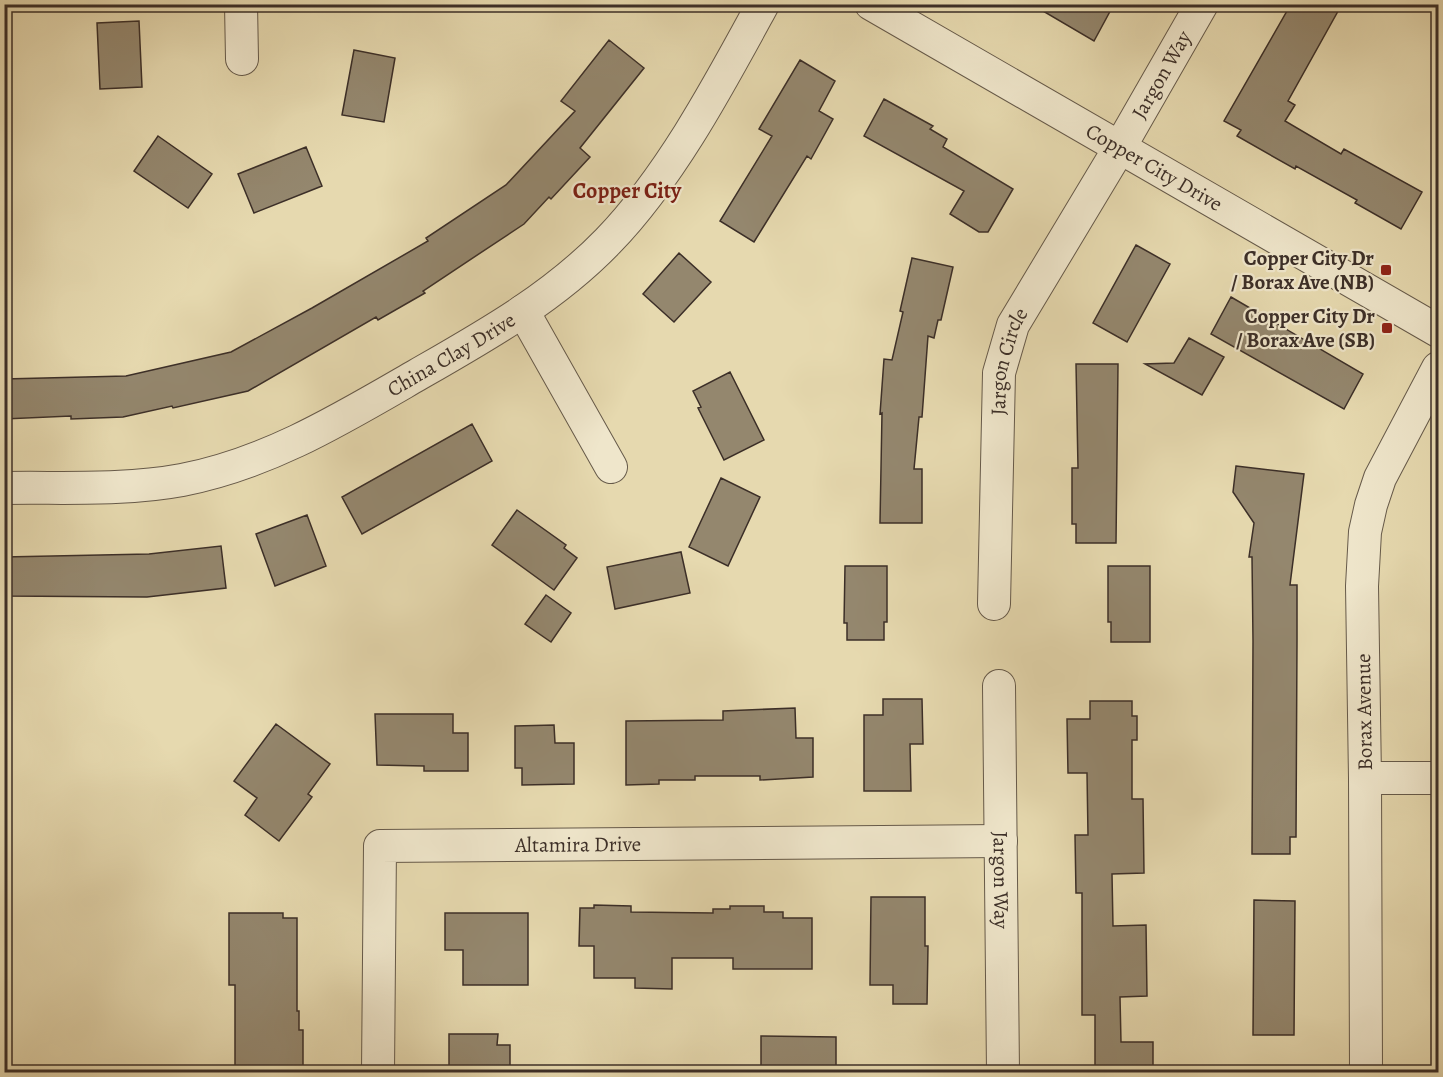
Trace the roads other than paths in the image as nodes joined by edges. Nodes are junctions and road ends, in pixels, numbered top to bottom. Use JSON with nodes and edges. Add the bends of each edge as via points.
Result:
{"nodes":[{"id":1,"x":241,"y":4,"type":"edge"},
{"id":2,"x":763,"y":4,"type":"edge"},
{"id":3,"x":871,"y":4,"type":"edge"},
{"id":4,"x":1202,"y":4,"type":"edge"},
{"id":5,"x":242,"y":59,"type":"dead end"},
{"id":6,"x":1120,"y":147,"type":"junction"},
{"id":7,"x":523,"y":311,"type":"junction"},
{"id":8,"x":1438,"y":331,"type":"edge"},
{"id":9,"x":1438,"y":368,"type":"edge"},
{"id":10,"x":611,"y":467,"type":"dead end"},
{"id":11,"x":4,"y":488,"type":"edge"},
{"id":12,"x":994,"y":604,"type":"dead end"},
{"id":13,"x":999,"y":686,"type":"dead end"},
{"id":14,"x":1365,"y":778,"type":"junction"},
{"id":15,"x":1438,"y":778,"type":"edge"},
{"id":16,"x":1001,"y":841,"type":"junction"},
{"id":17,"x":378,"y":1072,"type":"edge"},
{"id":18,"x":1003,"y":1072,"type":"edge"},
{"id":19,"x":1366,"y":1072,"type":"edge"}],
"edges":[{"from":1,"to":5,"type":"street"},
{"from":2,"to":7,"type":"street","name":"China Clay Drive","via":[[701,114],[631,214],[586,262]]},
{"from":3,"to":6,"type":"street","name":"Copper City Drive"},
{"from":4,"to":6,"type":"street","name":"Jargon Way"},
{"from":6,"to":8,"type":"street","name":"Copper City Drive"},
{"from":6,"to":12,"type":"street","name":"Jargon Circle","via":[[1013,325],[999,373]]},
{"from":7,"to":10,"type":"street"},
{"from":7,"to":11,"type":"street","name":"China Clay Drive","via":[[296,443],[230,468],[136,486]]},
{"from":9,"to":14,"type":"street","name":"Borax Avenue","via":[[1380,478],[1367,523],[1362,586]]},
{"from":13,"to":16,"type":"street","name":"Jargon Way"},
{"from":14,"to":15,"type":"street"},
{"from":14,"to":19,"type":"street","name":"Borax Avenue"},
{"from":16,"to":17,"type":"street","name":"Altamira Drive","via":[[380,846]]},
{"from":16,"to":18,"type":"street","name":"Jargon Way"}]}
